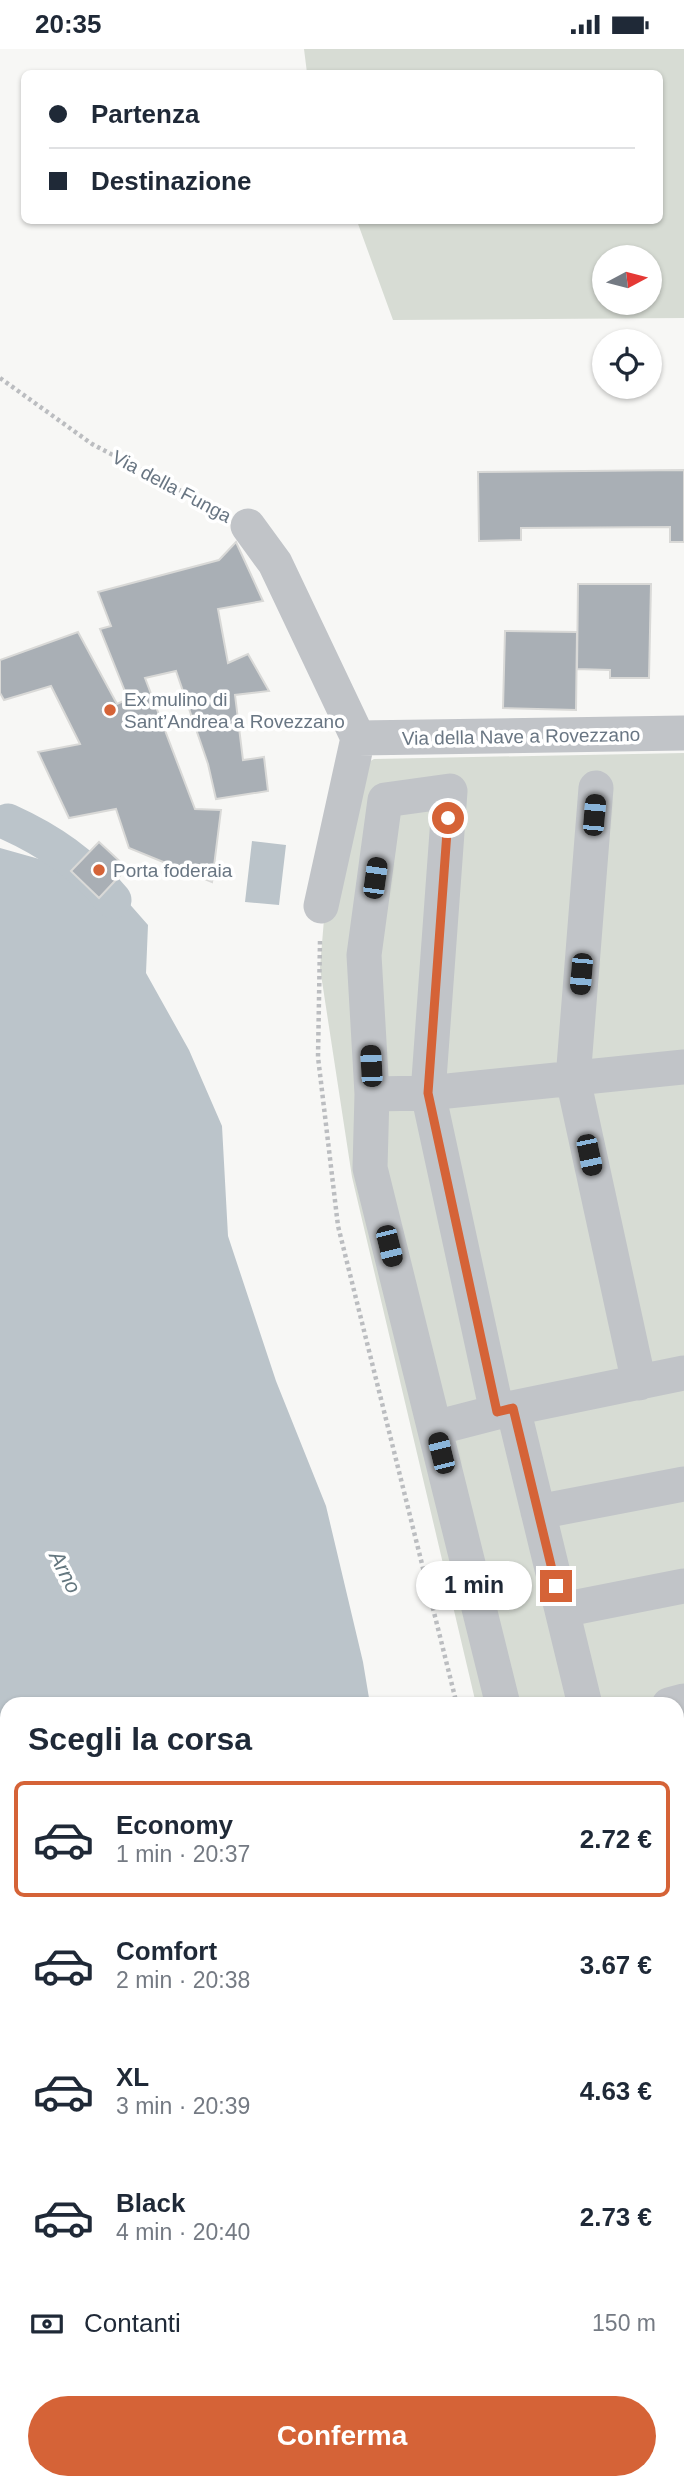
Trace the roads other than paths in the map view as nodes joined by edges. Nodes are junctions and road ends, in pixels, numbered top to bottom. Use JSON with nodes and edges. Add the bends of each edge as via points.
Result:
{"nodes":[{"id":1,"x":248,"y":526,"type":"road end"},
{"id":2,"x":684,"y":733,"type":"edge"},
{"id":3,"x":358,"y":738,"type":"junction"},
{"id":4,"x":596,"y":788,"type":"dead end"},
{"id":5,"x":321,"y":906,"type":"dead end"},
{"id":6,"x":684,"y":1067,"type":"edge"},
{"id":7,"x":573,"y":1079,"type":"junction"},
{"id":8,"x":428,"y":1093,"type":"junction"},
{"id":9,"x":372,"y":1094,"type":"junction"},
{"id":10,"x":684,"y":1373,"type":"edge"},
{"id":11,"x":639,"y":1383,"type":"junction"},
{"id":12,"x":505,"y":1410,"type":"junction"},
{"id":13,"x":435,"y":1428,"type":"junction"},
{"id":14,"x":684,"y":1484,"type":"edge"},
{"id":15,"x":538,"y":1512,"type":"junction"},
{"id":16,"x":684,"y":1586,"type":"edge"},
{"id":17,"x":562,"y":1610,"type":"junction"},
{"id":18,"x":501,"y":1697,"type":"edge"},
{"id":19,"x":583,"y":1697,"type":"edge"}],
"edges":[{"from":1,"to":3,"type":"street","name":"Via della Funga","via":[[275,563]]},
{"from":2,"to":3,"type":"street","name":"Via della Nave a Rovezzano"},
{"from":3,"to":5,"type":"street"},
{"from":4,"to":7,"type":"street"},
{"from":6,"to":7,"type":"street"},
{"from":7,"to":8,"type":"street"},
{"from":7,"to":11,"type":"street"},
{"from":8,"to":9,"type":"street"},
{"from":8,"to":9,"type":"street","via":[[450,791],[385,800],[364,955]]},
{"from":8,"to":12,"type":"street"},
{"from":9,"to":13,"type":"street","via":[[370,1168]]},
{"from":10,"to":11,"type":"street"},
{"from":11,"to":12,"type":"street"},
{"from":12,"to":13,"type":"street"},
{"from":12,"to":15,"type":"street"},
{"from":13,"to":18,"type":"street"},
{"from":14,"to":15,"type":"street"},
{"from":15,"to":17,"type":"street"},
{"from":16,"to":17,"type":"street"},
{"from":17,"to":19,"type":"street"}]}
